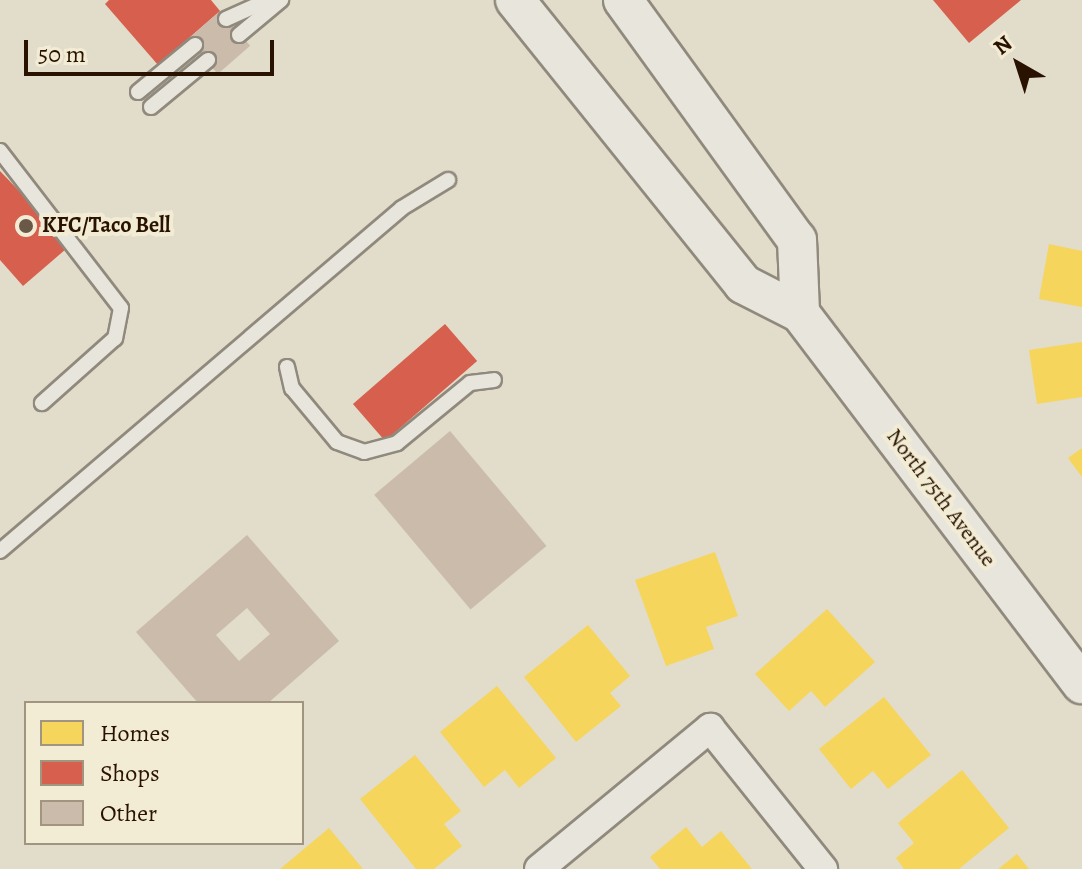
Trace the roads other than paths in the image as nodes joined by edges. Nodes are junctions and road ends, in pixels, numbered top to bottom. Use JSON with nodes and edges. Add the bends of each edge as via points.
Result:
{"nodes":[{"id":1,"x":268,"y":0,"type":"edge"},
{"id":2,"x":281,"y":0,"type":"edge"},
{"id":3,"x":515,"y":0,"type":"edge"},
{"id":4,"x":623,"y":0,"type":"edge"},
{"id":5,"x":226,"y":19,"type":"dead end"},
{"id":6,"x":239,"y":35,"type":"dead end"},
{"id":7,"x":195,"y":45,"type":"dead end"},
{"id":8,"x":208,"y":60,"type":"dead end"},
{"id":9,"x":138,"y":92,"type":"dead end"},
{"id":10,"x":151,"y":107,"type":"dead end"},
{"id":11,"x":0,"y":151,"type":"edge"},
{"id":12,"x":448,"y":180,"type":"dead end"},
{"id":13,"x":800,"y":313,"type":"junction"},
{"id":14,"x":287,"y":367,"type":"dead end"},
{"id":15,"x":494,"y":380,"type":"dead end"},
{"id":16,"x":42,"y":403,"type":"dead end"},
{"id":17,"x":0,"y":551,"type":"edge"},
{"id":18,"x":1082,"y":684,"type":"edge"},
{"id":19,"x":539,"y":869,"type":"edge"},
{"id":20,"x":823,"y":869,"type":"edge"}],
"edges":[{"from":1,"to":5,"type":"lane"},
{"from":2,"to":6,"type":"lane"},
{"from":3,"to":13,"type":"main road","name":"North 75th Avenue","via":[[743,284]]},
{"from":4,"to":13,"type":"main road","via":[[797,240]]},
{"from":7,"to":9,"type":"lane"},
{"from":8,"to":10,"type":"lane"},
{"from":11,"to":16,"type":"lane","via":[[121,308],[115,338]]},
{"from":12,"to":17,"type":"lane","via":[[402,208]]},
{"from":13,"to":18,"type":"main road","name":"North 75th Avenue"},
{"from":14,"to":15,"type":"lane","via":[[292,388],[337,442],[364,452],[397,443],[470,383]]},
{"from":19,"to":20,"type":"street","via":[[710,728]]}]}
